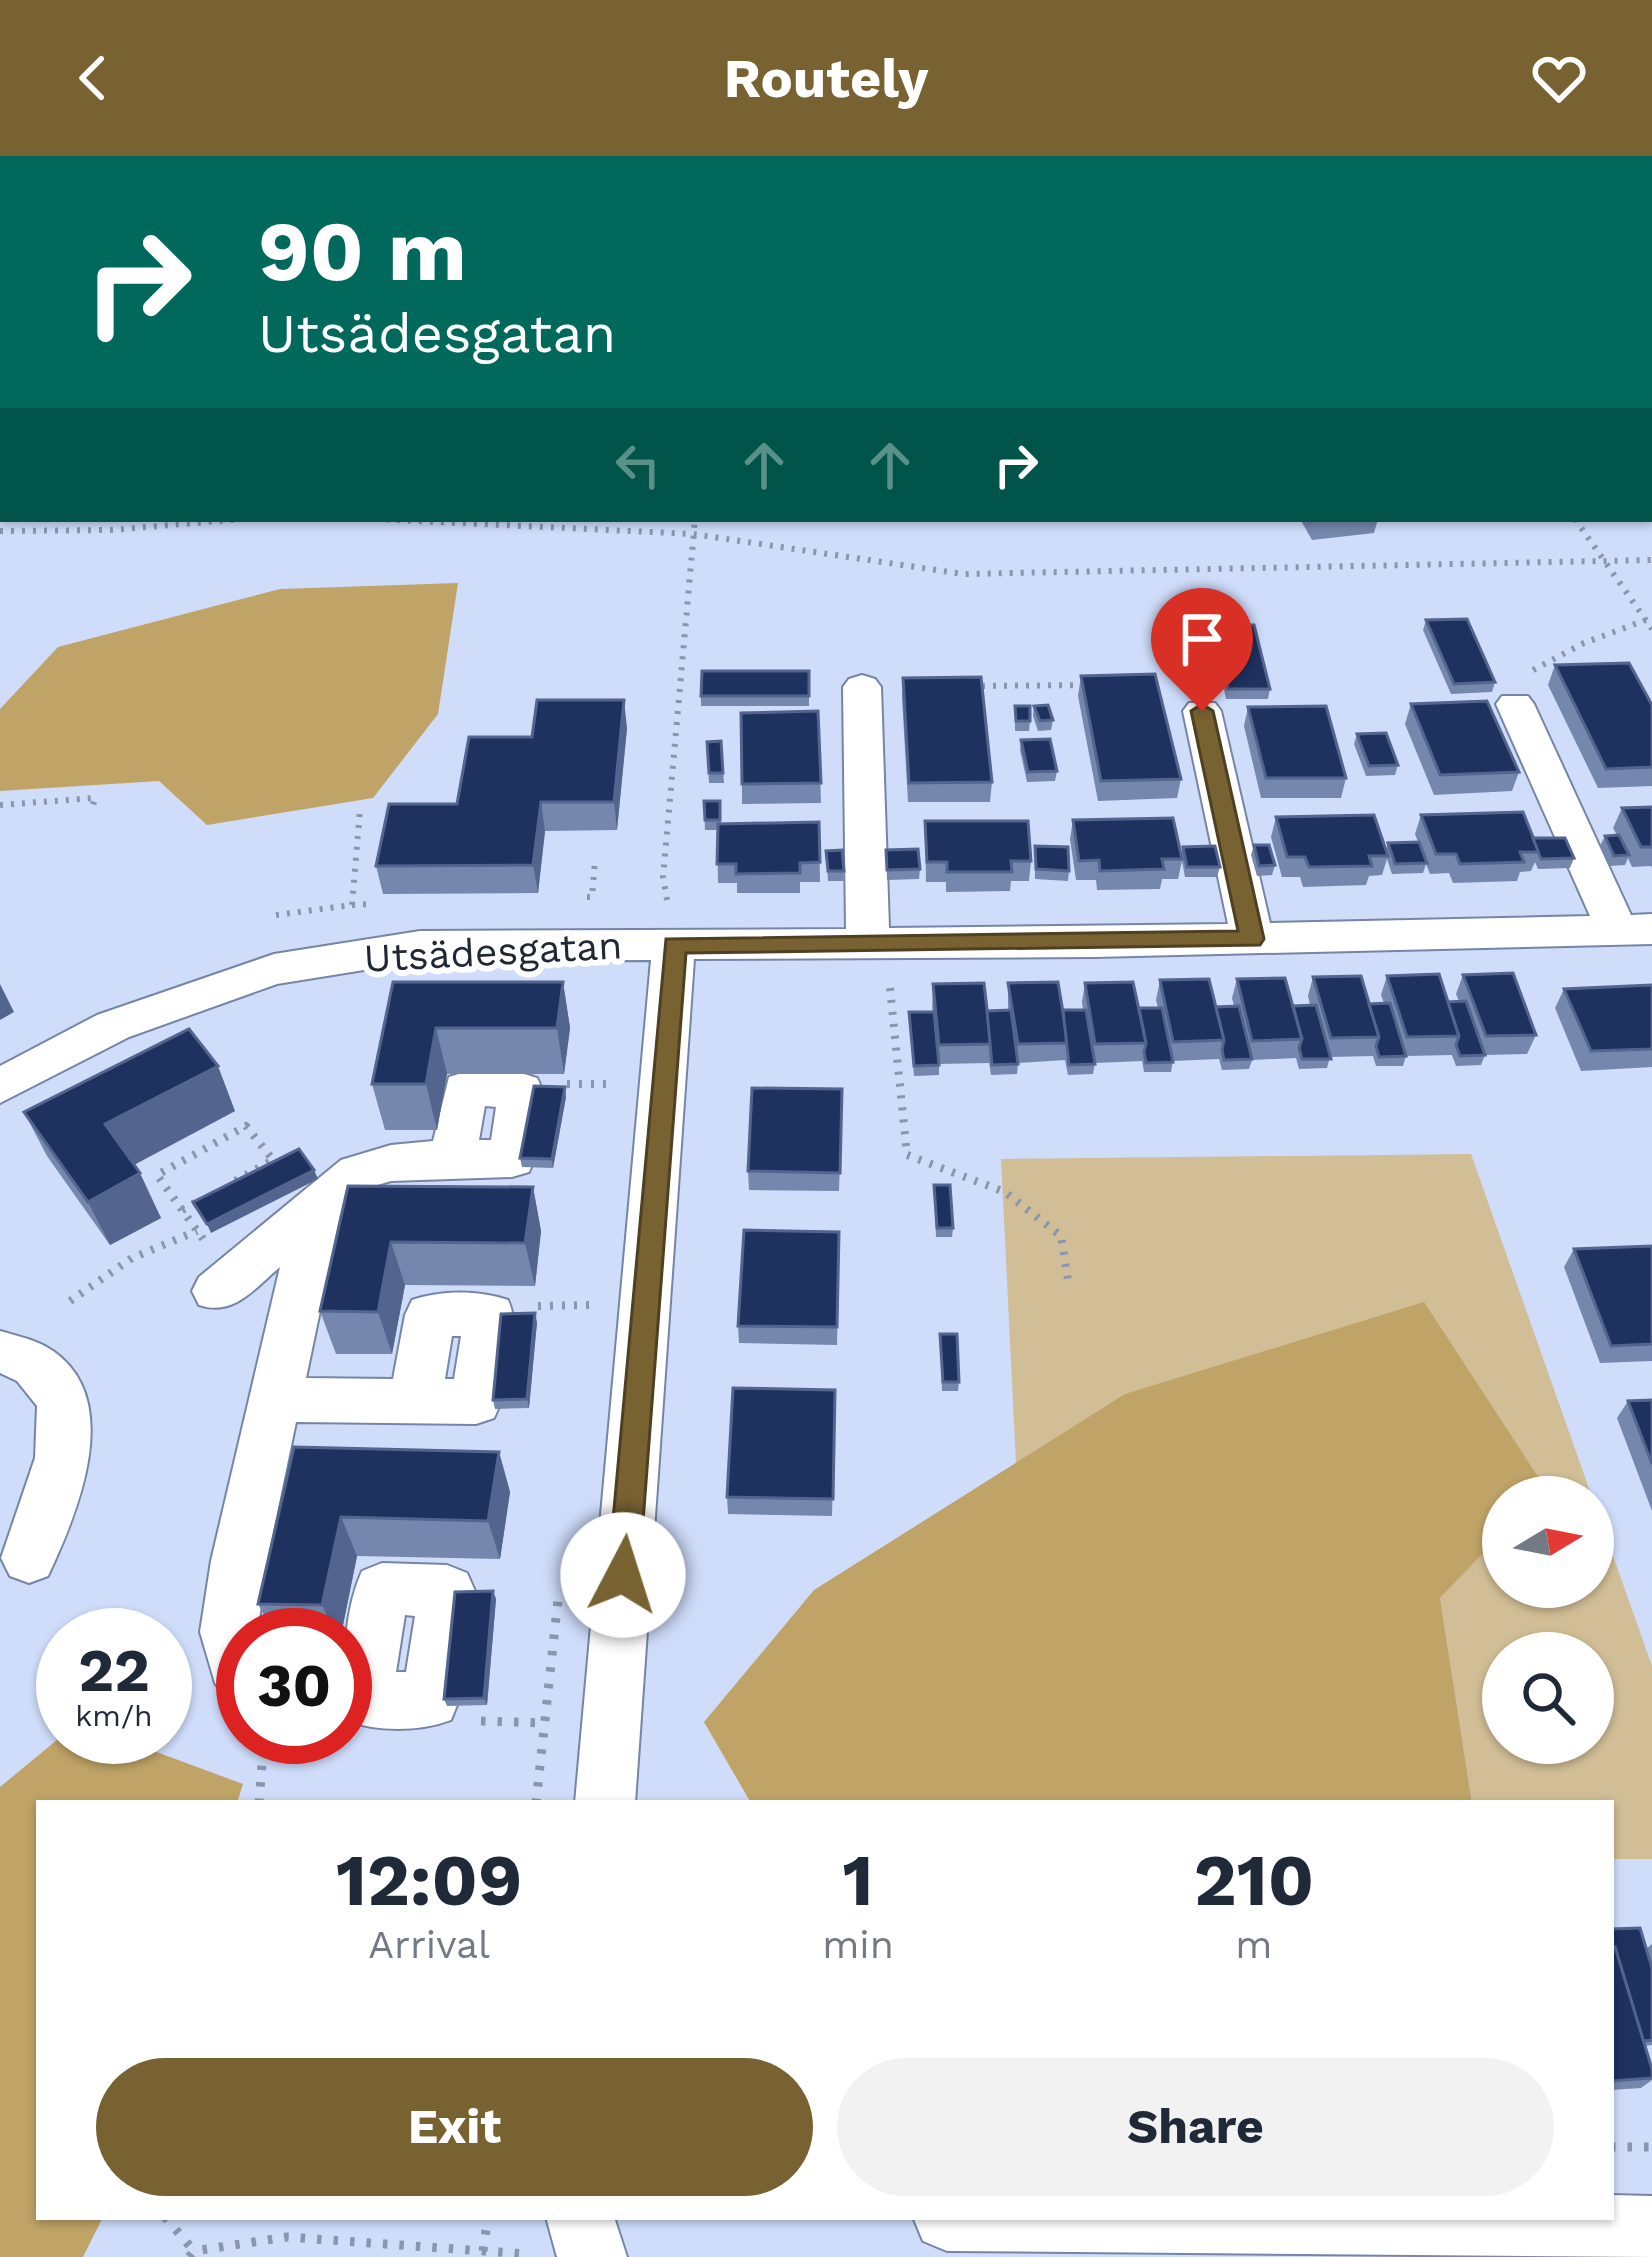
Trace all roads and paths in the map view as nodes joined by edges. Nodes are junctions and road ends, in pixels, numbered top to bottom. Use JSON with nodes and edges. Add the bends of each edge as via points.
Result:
{"nodes":[{"id":1,"x":207,"y":522,"type":"edge"},
{"id":2,"x":482,"y":522,"type":"edge"},
{"id":3,"x":695,"y":522,"type":"edge"},
{"id":4,"x":1577,"y":522,"type":"edge"},
{"id":5,"x":0,"y":531,"type":"edge"},
{"id":6,"x":693,"y":534,"type":"junction"},
{"id":7,"x":1652,"y":560,"type":"edge"},
{"id":8,"x":1608,"y":562,"type":"junction"},
{"id":9,"x":1646,"y":620,"type":"junction"},
{"id":10,"x":1652,"y":629,"type":"edge"},
{"id":11,"x":1098,"y":684,"type":"edge"},
{"id":12,"x":956,"y":686,"type":"edge"},
{"id":13,"x":862,"y":687,"type":"dead end"},
{"id":14,"x":1515,"y":704,"type":"joint"},
{"id":15,"x":1202,"y":711,"type":"dead end"},
{"id":16,"x":0,"y":805,"type":"edge"},
{"id":17,"x":92,"y":809,"type":"dead end"},
{"id":18,"x":360,"y":809,"type":"dead end"},
{"id":19,"x":276,"y":914,"type":"dead end"},
{"id":20,"x":1635,"y":929,"type":"edge"},
{"id":21,"x":1252,"y":939,"type":"junction"},
{"id":22,"x":674,"y":945,"type":"junction"},
{"id":23,"x":879,"y":961,"type":"junction"},
{"id":24,"x":0,"y":1086,"type":"edge"},
{"id":25,"x":453,"y":1158,"type":"dead end"},
{"id":26,"x":182,"y":1210,"type":"junction"},
{"id":27,"x":317,"y":1211,"type":"junction"},
{"id":28,"x":197,"y":1231,"type":"junction"},
{"id":29,"x":1068,"y":1280,"type":"dead end"},
{"id":30,"x":225,"y":1285,"type":"joint"},
{"id":31,"x":70,"y":1301,"type":"dead end"},
{"id":32,"x":0,"y":1352,"type":"edge"},
{"id":33,"x":276,"y":1400,"type":"junction"},
{"id":34,"x":415,"y":1401,"type":"dead end"},
{"id":35,"x":29,"y":1558,"type":"dead end"},
{"id":36,"x":233,"y":1608,"type":"edge"},
{"id":37,"x":262,"y":1764,"type":"edge"},
{"id":38,"x":259,"y":1800,"type":"edge"},
{"id":39,"x":605,"y":1800,"type":"edge"},
{"id":40,"x":1614,"y":2147,"type":"edge"},
{"id":41,"x":1652,"y":2147,"type":"edge"},
{"id":42,"x":167,"y":2220,"type":"edge"},
{"id":43,"x":488,"y":2220,"type":"edge"},
{"id":44,"x":990,"y":2220,"type":"edge"},
{"id":45,"x":1652,"y":2230,"type":"edge"},
{"id":46,"x":1302,"y":2242,"type":"edge"},
{"id":47,"x":575,"y":2243,"type":"edge"},
{"id":48,"x":483,"y":2251,"type":"junction"},
{"id":49,"x":192,"y":2254,"type":"edge"}],
"edges":[{"from":1,"to":5,"type":"path"},
{"from":2,"to":6,"type":"path"},
{"from":3,"to":6,"type":"path"},
{"from":4,"to":8,"type":"path"},
{"from":6,"to":8,"type":"path","via":[[963,574]]},
{"from":6,"to":22,"type":"path","via":[[663,877]]},
{"from":7,"to":8,"type":"path"},
{"from":8,"to":9,"type":"path"},
{"from":9,"to":10,"type":"path"},
{"from":9,"to":14,"type":"path","via":[[1537,667],[1516,683]]},
{"from":11,"to":12,"type":"path"},
{"from":13,"to":23,"type":"street"},
{"from":14,"to":20,"type":"street","name":"Utsädesgatan"},
{"from":15,"to":21,"type":"street"},
{"from":16,"to":17,"type":"path","via":[[95,798]]},
{"from":18,"to":19,"type":"path","via":[[352,905]]},
{"from":20,"to":21,"type":"street","name":"Utsädesgatan"},
{"from":21,"to":23,"type":"street","name":"Utsädesgatan"},
{"from":22,"to":23,"type":"street","name":"Utsädesgatan"},
{"from":22,"to":24,"type":"street","name":"Utsädesgatan","via":[[420,946],[274,969],[113,1026]]},
{"from":22,"to":39,"type":"street"},
{"from":23,"to":29,"type":"path","via":[[908,1155],[1005,1192],[1061,1236]]},
{"from":25,"to":27,"type":"street","via":[[358,1173]]},
{"from":26,"to":26,"type":"path","via":[[157,1175],[245,1126],[273,1160]]},
{"from":26,"to":28,"type":"path"},
{"from":27,"to":30,"type":"street"},
{"from":27,"to":33,"type":"street"},
{"from":28,"to":30,"type":"path"},
{"from":28,"to":31,"type":"path","via":[[132,1258]]},
{"from":32,"to":35,"type":"street","via":[[37,1367],[62,1400],[65,1443]]},
{"from":33,"to":34,"type":"street"},
{"from":33,"to":36,"type":"street"},
{"from":37,"to":38,"type":"path"},
{"from":40,"to":41,"type":"path"},
{"from":42,"to":49,"type":"path"},
{"from":43,"to":48,"type":"path"},
{"from":44,"to":46,"type":"street"},
{"from":45,"to":46,"type":"street"},
{"from":47,"to":48,"type":"path"},
{"from":48,"to":49,"type":"path","via":[[287,2237]]}]}
